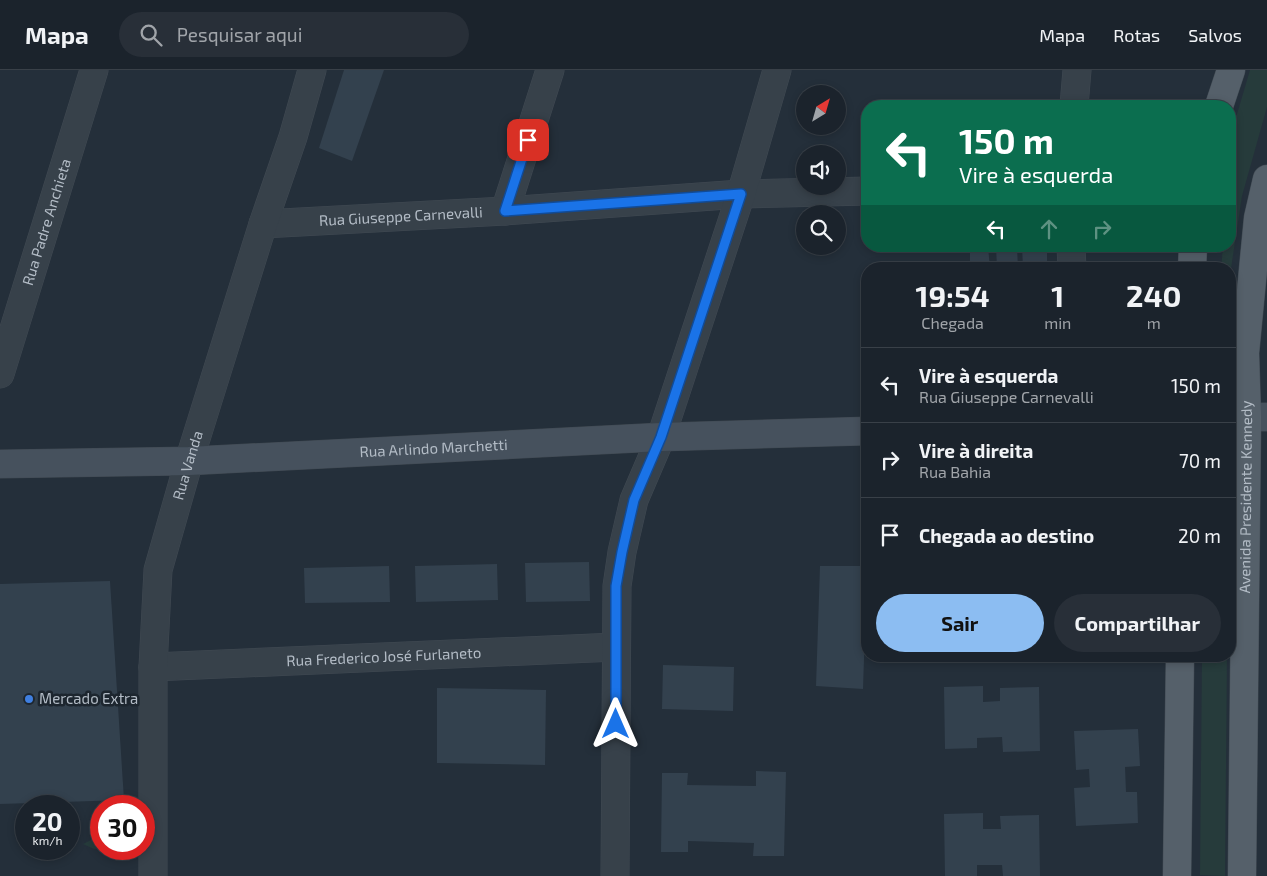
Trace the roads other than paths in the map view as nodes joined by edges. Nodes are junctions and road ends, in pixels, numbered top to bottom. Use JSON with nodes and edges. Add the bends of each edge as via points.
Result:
{"nodes":[{"id":1,"x":94,"y":70,"type":"edge"},
{"id":2,"x":312,"y":70,"type":"edge"},
{"id":3,"x":550,"y":70,"type":"edge"},
{"id":4,"x":778,"y":70,"type":"edge"},
{"id":5,"x":1077,"y":70,"type":"edge"},
{"id":6,"x":1231,"y":70,"type":"edge"},
{"id":7,"x":1074,"y":100,"type":"edge"},
{"id":8,"x":1221,"y":100,"type":"edge"},
{"id":9,"x":1267,"y":180,"type":"edge"},
{"id":10,"x":861,"y":190,"type":"edge"},
{"id":11,"x":741,"y":194,"type":"junction"},
{"id":12,"x":505,"y":211,"type":"junction"},
{"id":13,"x":263,"y":224,"type":"junction"},
{"id":14,"x":0,"y":374,"type":"edge"},
{"id":15,"x":1248,"y":417,"type":"edge"},
{"id":16,"x":861,"y":431,"type":"edge"},
{"id":17,"x":661,"y":437,"type":"junction"},
{"id":18,"x":189,"y":461,"type":"junction"},
{"id":19,"x":0,"y":464,"type":"edge"},
{"id":20,"x":616,"y":647,"type":"junction"},
{"id":21,"x":1180,"y":662,"type":"edge"},
{"id":22,"x":152,"y":668,"type":"junction"},
{"id":23,"x":153,"y":876,"type":"edge"},
{"id":24,"x":615,"y":876,"type":"edge"},
{"id":25,"x":1177,"y":876,"type":"edge"},
{"id":26,"x":1242,"y":876,"type":"edge"}],
"edges":[{"from":1,"to":14,"type":"street","name":"Rua Padre Anchieta"},
{"from":2,"to":13,"type":"street","name":"Rua Vanda"},
{"from":3,"to":12,"type":"street"},
{"from":4,"to":11,"type":"street"},
{"from":5,"to":7,"type":"street"},
{"from":6,"to":8,"type":"main road"},
{"from":9,"to":15,"type":"main road","name":"Avenida Presidente Kennedy","via":[[1258,218],[1245,353]]},
{"from":10,"to":11,"type":"street","name":"Rua Giuseppe Carnevalli"},
{"from":11,"to":12,"type":"street","name":"Rua Giuseppe Carnevalli"},
{"from":11,"to":17,"type":"street"},
{"from":12,"to":13,"type":"street","name":"Rua Giuseppe Carnevalli"},
{"from":13,"to":18,"type":"street","name":"Rua Vanda"},
{"from":15,"to":26,"type":"main road","name":"Avenida Presidente Kennedy"},
{"from":16,"to":17,"type":"street","name":"Rua Arlindo Marchetti"},
{"from":17,"to":18,"type":"street","name":"Rua Arlindo Marchetti"},
{"from":17,"to":20,"type":"street","via":[[634,500],[622,552],[616,586]]},
{"from":18,"to":19,"type":"street","name":"Rua Arlindo Marchetti"},
{"from":18,"to":22,"type":"street","name":"Rua Vanda","via":[[158,570]]},
{"from":20,"to":22,"type":"street","name":"Rua Frederico José Furlaneto"},
{"from":20,"to":24,"type":"street"},
{"from":21,"to":25,"type":"main road"},
{"from":22,"to":23,"type":"street","name":"Rua Vanda"}]}
